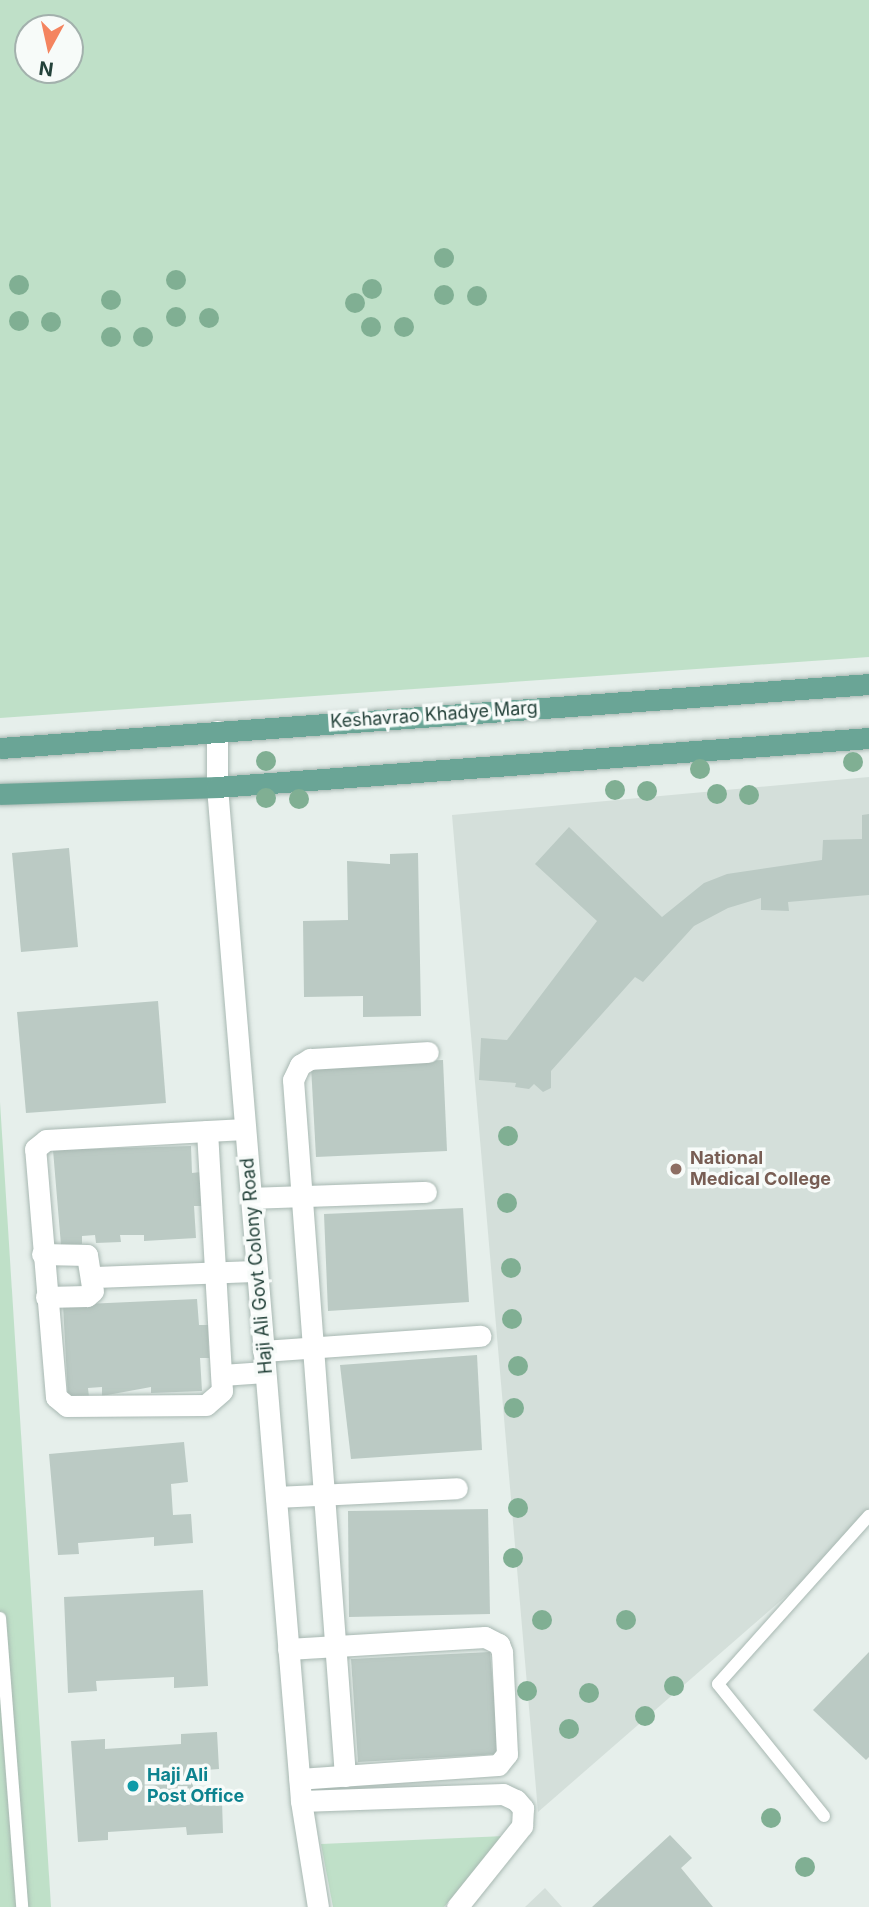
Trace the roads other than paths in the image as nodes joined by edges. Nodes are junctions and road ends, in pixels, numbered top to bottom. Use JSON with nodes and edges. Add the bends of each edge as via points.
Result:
{"nodes":[{"id":1,"x":869,"y":684,"type":"edge"},
{"id":2,"x":217,"y":731,"type":"junction"},
{"id":3,"x":869,"y":738,"type":"edge"},
{"id":4,"x":0,"y":748,"type":"edge"},
{"id":5,"x":217,"y":787,"type":"junction"},
{"id":6,"x":0,"y":794,"type":"edge"},
{"id":7,"x":428,"y":1052,"type":"dead end"},
{"id":8,"x":245,"y":1129,"type":"junction"},
{"id":9,"x":207,"y":1131,"type":"junction"},
{"id":10,"x":426,"y":1192,"type":"dead end"},
{"id":11,"x":302,"y":1196,"type":"junction"},
{"id":12,"x":251,"y":1198,"type":"junction"},
{"id":13,"x":43,"y":1254,"type":"junction"},
{"id":14,"x":257,"y":1271,"type":"junction"},
{"id":15,"x":216,"y":1272,"type":"junction"},
{"id":16,"x":92,"y":1277,"type":"junction"},
{"id":17,"x":46,"y":1297,"type":"junction"},
{"id":18,"x":480,"y":1336,"type":"dead end"},
{"id":19,"x":313,"y":1348,"type":"junction"},
{"id":20,"x":264,"y":1361,"type":"junction"},
{"id":21,"x":222,"y":1375,"type":"junction"},
{"id":22,"x":457,"y":1488,"type":"dead end"},
{"id":23,"x":323,"y":1494,"type":"junction"},
{"id":24,"x":276,"y":1497,"type":"junction"},
{"id":25,"x":869,"y":1516,"type":"edge"},
{"id":26,"x":0,"y":1618,"type":"edge"},
{"id":27,"x":335,"y":1646,"type":"junction"},
{"id":28,"x":288,"y":1649,"type":"junction"},
{"id":29,"x":345,"y":1776,"type":"junction"},
{"id":30,"x":299,"y":1779,"type":"junction"},
{"id":31,"x":301,"y":1801,"type":"junction"},
{"id":32,"x":824,"y":1816,"type":"dead end"},
{"id":33,"x":22,"y":1907,"type":"edge"},
{"id":34,"x":318,"y":1907,"type":"edge"},
{"id":35,"x":457,"y":1907,"type":"edge"}],
"edges":[{"from":1,"to":2,"type":"main road","name":"Keshavrao Khadye Marg"},
{"from":2,"to":4,"type":"main road","name":"Keshavrao Khadye Marg"},
{"from":2,"to":5,"type":"street","name":"Haji Ali Govt Colony Road"},
{"from":3,"to":5,"type":"main road"},
{"from":5,"to":6,"type":"main road"},
{"from":5,"to":8,"type":"street","name":"Haji Ali Govt Colony Road"},
{"from":7,"to":11,"type":"street","via":[[310,1059],[300,1065],[293,1080]]},
{"from":8,"to":9,"type":"street"},
{"from":8,"to":12,"type":"street","name":"Haji Ali Govt Colony Road"},
{"from":9,"to":13,"type":"street","via":[[40,1143],[34,1156]]},
{"from":9,"to":15,"type":"street"},
{"from":10,"to":11,"type":"street"},
{"from":11,"to":12,"type":"street"},
{"from":11,"to":19,"type":"street"},
{"from":12,"to":14,"type":"street","name":"Haji Ali Govt Colony Road"},
{"from":13,"to":16,"type":"street","via":[[87,1255]]},
{"from":13,"to":17,"type":"street"},
{"from":14,"to":15,"type":"street"},
{"from":14,"to":20,"type":"street","name":"Haji Ali Govt Colony Road"},
{"from":15,"to":16,"type":"street"},
{"from":15,"to":21,"type":"street"},
{"from":16,"to":17,"type":"street","via":[[91,1295]]},
{"from":17,"to":21,"type":"street","via":[[56,1397],[67,1406],[206,1405],[222,1391]]},
{"from":18,"to":19,"type":"street"},
{"from":19,"to":20,"type":"street"},
{"from":19,"to":23,"type":"street"},
{"from":20,"to":21,"type":"street"},
{"from":20,"to":24,"type":"street","name":"Haji Ali Govt Colony Road"},
{"from":22,"to":23,"type":"street"},
{"from":23,"to":24,"type":"street"},
{"from":23,"to":27,"type":"street"},
{"from":24,"to":28,"type":"street","name":"Haji Ali Govt Colony Road"},
{"from":25,"to":32,"type":"lane","via":[[718,1684]]},
{"from":26,"to":33,"type":"lane"},
{"from":27,"to":28,"type":"street"},
{"from":27,"to":29,"type":"street"},
{"from":27,"to":29,"type":"street","via":[[485,1637],[499,1644],[502,1652],[504,1761],[491,1767]]},
{"from":28,"to":30,"type":"street","name":"Haji Ali Govt Colony Road"},
{"from":29,"to":30,"type":"street"},
{"from":30,"to":31,"type":"street","name":"Haji Ali Govt Colony Road"},
{"from":31,"to":34,"type":"street","name":"Haji Ali Govt Colony Road"},
{"from":31,"to":35,"type":"street","via":[[503,1794],[516,1800],[523,1808],[522,1826]]}]}
